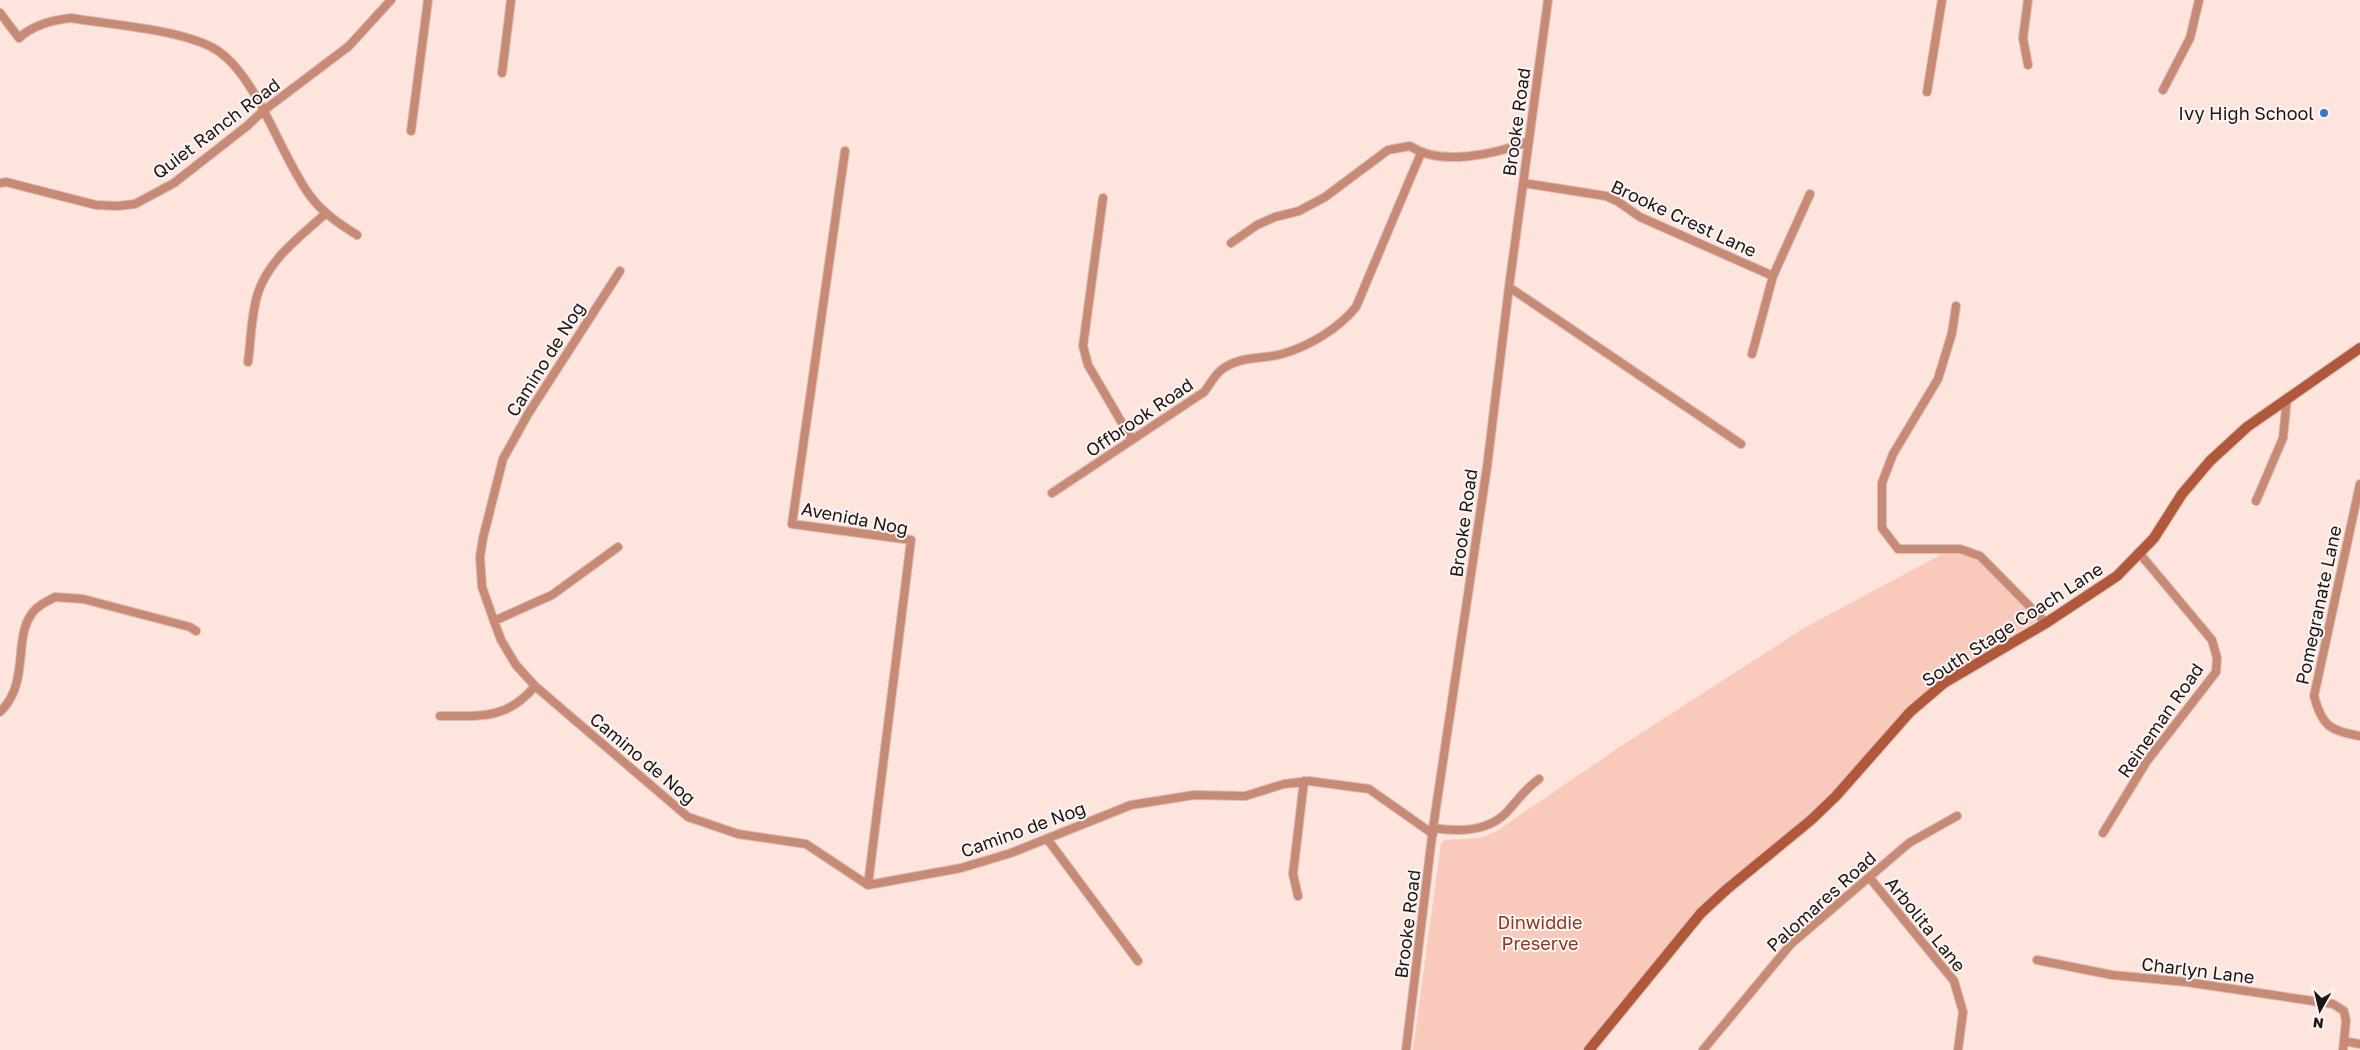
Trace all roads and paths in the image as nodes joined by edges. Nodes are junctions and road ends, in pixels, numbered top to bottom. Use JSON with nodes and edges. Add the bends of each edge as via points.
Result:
{"nodes":[{"id":1,"x":391,"y":0,"type":"edge"},
{"id":2,"x":428,"y":0,"type":"edge"},
{"id":3,"x":512,"y":0,"type":"edge"},
{"id":4,"x":1548,"y":0,"type":"edge"},
{"id":5,"x":1942,"y":0,"type":"edge"},
{"id":6,"x":2028,"y":0,"type":"edge"},
{"id":7,"x":2199,"y":0,"type":"edge"},
{"id":8,"x":0,"y":13,"type":"edge"},
{"id":9,"x":2028,"y":65,"type":"dead end"},
{"id":10,"x":502,"y":73,"type":"dead end"},
{"id":11,"x":2163,"y":90,"type":"dead end"},
{"id":12,"x":1926,"y":92,"type":"dead end"},
{"id":13,"x":263,"y":111,"type":"junction"},
{"id":14,"x":411,"y":131,"type":"dead end"},
{"id":15,"x":1530,"y":141,"type":"junction"},
{"id":16,"x":845,"y":151,"type":"dead end"},
{"id":17,"x":1421,"y":153,"type":"junction"},
{"id":18,"x":0,"y":183,"type":"edge"},
{"id":19,"x":1523,"y":183,"type":"junction"},
{"id":20,"x":1810,"y":194,"type":"dead end"},
{"id":21,"x":1103,"y":198,"type":"dead end"},
{"id":22,"x":325,"y":214,"type":"junction"},
{"id":23,"x":357,"y":235,"type":"dead end"},
{"id":24,"x":1230,"y":244,"type":"dead end"},
{"id":25,"x":620,"y":271,"type":"dead end"},
{"id":26,"x":1773,"y":276,"type":"junction"},
{"id":27,"x":1508,"y":287,"type":"junction"},
{"id":28,"x":1956,"y":306,"type":"dead end"},
{"id":29,"x":2360,"y":348,"type":"edge"},
{"id":30,"x":1752,"y":354,"type":"dead end"},
{"id":31,"x":248,"y":362,"type":"dead end"},
{"id":32,"x":2287,"y":398,"type":"junction"},
{"id":33,"x":1132,"y":440,"type":"junction"},
{"id":34,"x":1741,"y":444,"type":"dead end"},
{"id":35,"x":2360,"y":484,"type":"edge"},
{"id":36,"x":1052,"y":493,"type":"dead end"},
{"id":37,"x":2256,"y":501,"type":"dead end"},
{"id":38,"x":618,"y":547,"type":"dead end"},
{"id":39,"x":2140,"y":554,"type":"junction"},
{"id":40,"x":494,"y":621,"type":"junction"},
{"id":41,"x":2046,"y":623,"type":"junction"},
{"id":42,"x":196,"y":631,"type":"dead end"},
{"id":43,"x":535,"y":686,"type":"junction"},
{"id":44,"x":0,"y":712,"type":"edge"},
{"id":45,"x":440,"y":716,"type":"dead end"},
{"id":46,"x":2360,"y":736,"type":"edge"},
{"id":47,"x":1539,"y":779,"type":"dead end"},
{"id":48,"x":1304,"y":781,"type":"junction"},
{"id":49,"x":1957,"y":816,"type":"dead end"},
{"id":50,"x":1433,"y":831,"type":"junction"},
{"id":51,"x":2103,"y":833,"type":"dead end"},
{"id":52,"x":1048,"y":840,"type":"junction"},
{"id":53,"x":1869,"y":877,"type":"junction"},
{"id":54,"x":868,"y":885,"type":"junction"},
{"id":55,"x":1298,"y":896,"type":"dead end"},
{"id":56,"x":2037,"y":960,"type":"dead end"},
{"id":57,"x":1138,"y":961,"type":"dead end"},
{"id":58,"x":2344,"y":1041,"type":"junction"},
{"id":59,"x":2360,"y":1044,"type":"edge"},
{"id":60,"x":1406,"y":1050,"type":"edge"},
{"id":61,"x":1589,"y":1050,"type":"edge"},
{"id":62,"x":1703,"y":1050,"type":"edge"},
{"id":63,"x":1958,"y":1050,"type":"edge"},
{"id":64,"x":2343,"y":1050,"type":"edge"}],
"edges":[{"from":1,"to":13,"type":"street","name":"Quiet Ranch Road","via":[[348,46]]},
{"from":2,"to":14,"type":"street"},
{"from":3,"to":10,"type":"street"},
{"from":4,"to":15,"type":"street","name":"Brooke Road"},
{"from":5,"to":12,"type":"street"},
{"from":6,"to":9,"type":"street","via":[[2023,38]]},
{"from":7,"to":11,"type":"street","via":[[2190,38]]},
{"from":8,"to":13,"type":"street","via":[[19,38],[28,30],[71,18],[181,36],[214,49],[234,64]]},
{"from":13,"to":18,"type":"street","name":"Quiet Ranch Road","via":[[174,183],[135,204],[96,205]]},
{"from":13,"to":22,"type":"street","via":[[310,196]]},
{"from":15,"to":17,"type":"street","via":[[1484,156]]},
{"from":15,"to":19,"type":"street","name":"Brooke Road"},
{"from":16,"to":54,"type":"street","name":"Avenida Nog","via":[[792,524],[911,540]]},
{"from":17,"to":24,"type":"street","via":[[1410,146],[1388,150],[1325,197],[1299,211],[1257,225]]},
{"from":17,"to":33,"type":"street","name":"Offbrook Road","via":[[1356,307],[1346,320],[1314,340],[1282,354],[1248,358],[1231,364],[1219,372],[1204,392]]},
{"from":19,"to":26,"type":"street","name":"Brooke Crest Lane","via":[[1606,196],[1640,217]]},
{"from":19,"to":27,"type":"street","name":"Brooke Road"},
{"from":20,"to":26,"type":"street"},
{"from":21,"to":33,"type":"street","via":[[1083,346],[1088,365]]},
{"from":22,"to":23,"type":"street"},
{"from":22,"to":31,"type":"street","via":[[275,261],[263,279],[257,295]]},
{"from":25,"to":40,"type":"street","name":"Camino de Nog","via":[[528,414],[503,459],[480,557],[482,586]]},
{"from":26,"to":30,"type":"street"},
{"from":27,"to":34,"type":"street"},
{"from":27,"to":50,"type":"street","name":"Brooke Road","via":[[1487,467]]},
{"from":28,"to":41,"type":"street","via":[[1952,334],[1938,379],[1884,473],[1882,528],[1898,549],[1960,549],[1980,556]]},
{"from":29,"to":32,"type":"main road","name":"South Stage Coach Lane"},
{"from":32,"to":37,"type":"street","via":[[2282,438]]},
{"from":32,"to":39,"type":"main road","name":"South Stage Coach Lane","via":[[2247,427],[2210,461],[2182,494]]},
{"from":33,"to":36,"type":"street","name":"Offbrook Road"},
{"from":35,"to":46,"type":"street","name":"Pomegranate Lane","via":[[2314,696],[2328,726]]},
{"from":38,"to":40,"type":"street","via":[[552,594]]},
{"from":39,"to":41,"type":"main road","name":"South Stage Coach Lane","via":[[2117,576]]},
{"from":39,"to":51,"type":"street","name":"Reineman Road","via":[[2212,640],[2217,658],[2216,672],[2147,761]]},
{"from":40,"to":43,"type":"street","name":"Camino de Nog","via":[[516,665]]},
{"from":41,"to":61,"type":"main road","name":"South Stage Coach Lane","via":[[1944,683],[1910,712],[1836,796],[1701,913]]},
{"from":42,"to":44,"type":"street","via":[[93,602],[55,597],[32,612],[25,630],[14,695]]},
{"from":43,"to":45,"type":"street","via":[[512,708],[498,714]]},
{"from":43,"to":54,"type":"street","name":"Camino de Nog","via":[[688,817],[738,834],[806,844]]},
{"from":47,"to":50,"type":"street","via":[[1504,815],[1487,825],[1460,831]]},
{"from":48,"to":50,"type":"street","name":"Camino de Nog","via":[[1370,789]]},
{"from":48,"to":52,"type":"street","name":"Camino de Nog","via":[[1245,796],[1194,795],[1131,805]]},
{"from":48,"to":55,"type":"street","via":[[1293,874]]},
{"from":49,"to":53,"type":"street","name":"Palomares Road","via":[[1909,843]]},
{"from":50,"to":60,"type":"street","name":"Brooke Road"},
{"from":52,"to":54,"type":"street","name":"Camino de Nog","via":[[961,868]]},
{"from":52,"to":57,"type":"street"},
{"from":53,"to":62,"type":"street","name":"Palomares Road","via":[[1791,944]]},
{"from":53,"to":63,"type":"street","name":"Arbolita Lane","via":[[1954,981],[1963,1012]]},
{"from":56,"to":58,"type":"street","name":"Charlyn Lane","via":[[2112,974],[2333,1004],[2344,1011]]},
{"from":58,"to":59,"type":"street"},
{"from":58,"to":64,"type":"street"}]}
